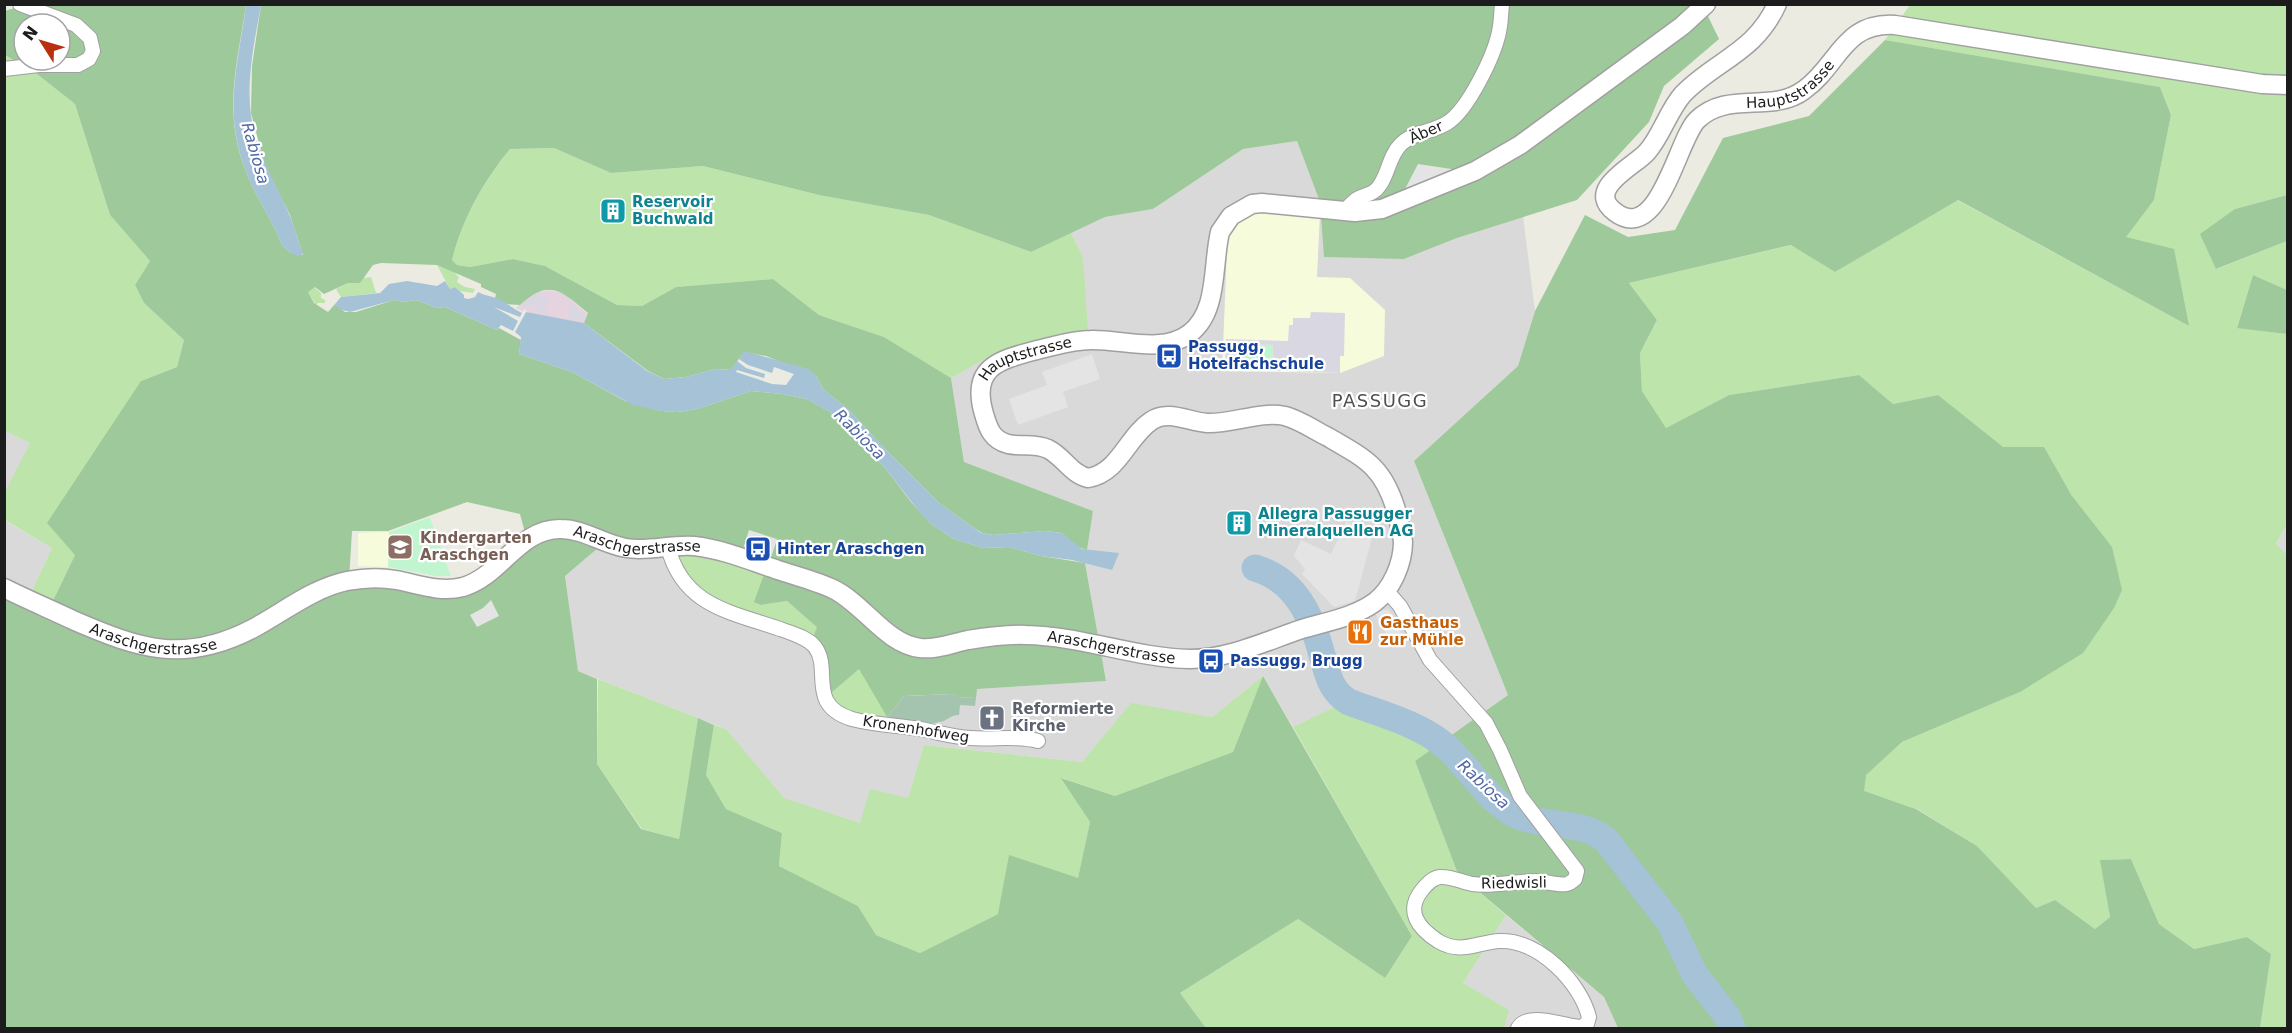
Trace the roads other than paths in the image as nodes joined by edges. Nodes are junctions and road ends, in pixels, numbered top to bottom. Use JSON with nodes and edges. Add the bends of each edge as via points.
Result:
{"nodes":[{"id":1,"x":20,"y":4,"type":"edge"},
{"id":2,"x":1502,"y":4,"type":"edge"},
{"id":3,"x":1706,"y":4,"type":"edge"},
{"id":4,"x":1777,"y":4,"type":"edge"},
{"id":5,"x":4,"y":69,"type":"edge"},
{"id":6,"x":2288,"y":85,"type":"edge"},
{"id":7,"x":1343,"y":212,"type":"junction"},
{"id":8,"x":668,"y":546,"type":"junction"},
{"id":9,"x":4,"y":588,"type":"edge"},
{"id":10,"x":1386,"y":590,"type":"junction"},
{"id":11,"x":1286,"y":634,"type":"joint"},
{"id":12,"x":1038,"y":741,"type":"dead end"},
{"id":13,"x":1518,"y":1029,"type":"edge"}],
"edges":[{"from":1,"to":5,"type":"street","via":[[76,25],[90,38],[93,51],[89,59],[78,65]]},
{"from":2,"to":7,"type":"street","name":"Äber","via":[[1496,44],[1460,113],[1443,126],[1401,144],[1378,188]]},
{"from":3,"to":7,"type":"street","via":[[1625,69],[1491,163],[1382,209]]},
{"from":4,"to":6,"type":"street","name":"Hauptstrasse","via":[[1758,36],[1683,94],[1648,151],[1611,180],[1607,199],[1616,213],[1636,217],[1654,206],[1686,135],[1705,113],[1727,104],[1776,102],[1799,94],[1852,37],[1876,25]]},
{"from":7,"to":10,"type":"street","name":"Hauptstrasse","via":[[1262,202],[1245,206],[1220,232],[1209,303],[1205,316],[1190,334],[1165,343],[1080,340],[1012,356],[988,369],[980,386],[981,406],[990,432],[1004,443],[1047,449],[1082,477],[1094,478],[1112,466],[1148,423],[1161,416],[1212,423],[1265,415],[1295,419],[1362,457],[1388,487],[1403,547],[1398,568]]},
{"from":8,"to":9,"type":"street","name":"Araschgerstrasse","via":[[628,549],[576,531],[551,529],[527,540],[489,573],[466,586],[436,589],[384,579],[340,583],[242,634],[182,649],[126,642]]},
{"from":8,"to":11,"type":"street","name":"Araschgerstrasse","via":[[709,549],[824,585],[847,596],[895,638],[921,648],[1027,635],[1198,659]]},
{"from":8,"to":12,"type":"street","name":"Kronenhofweg","via":[[678,575],[701,597],[732,614],[802,638],[814,646],[825,698],[842,714],[856,720],[961,738]]},
{"from":10,"to":11,"type":"street","name":"Hauptstrasse","via":[[1371,604]]},
{"from":10,"to":13,"type":"street","name":"Riedwisli","via":[[1400,606],[1430,660],[1486,723],[1520,796],[1576,868],[1577,874],[1566,884],[1533,881],[1483,885],[1438,877],[1417,896],[1413,913],[1425,931],[1448,946],[1468,948],[1507,941],[1544,956],[1561,970],[1588,1013],[1587,1024],[1580,1027],[1530,1019]]}]}
